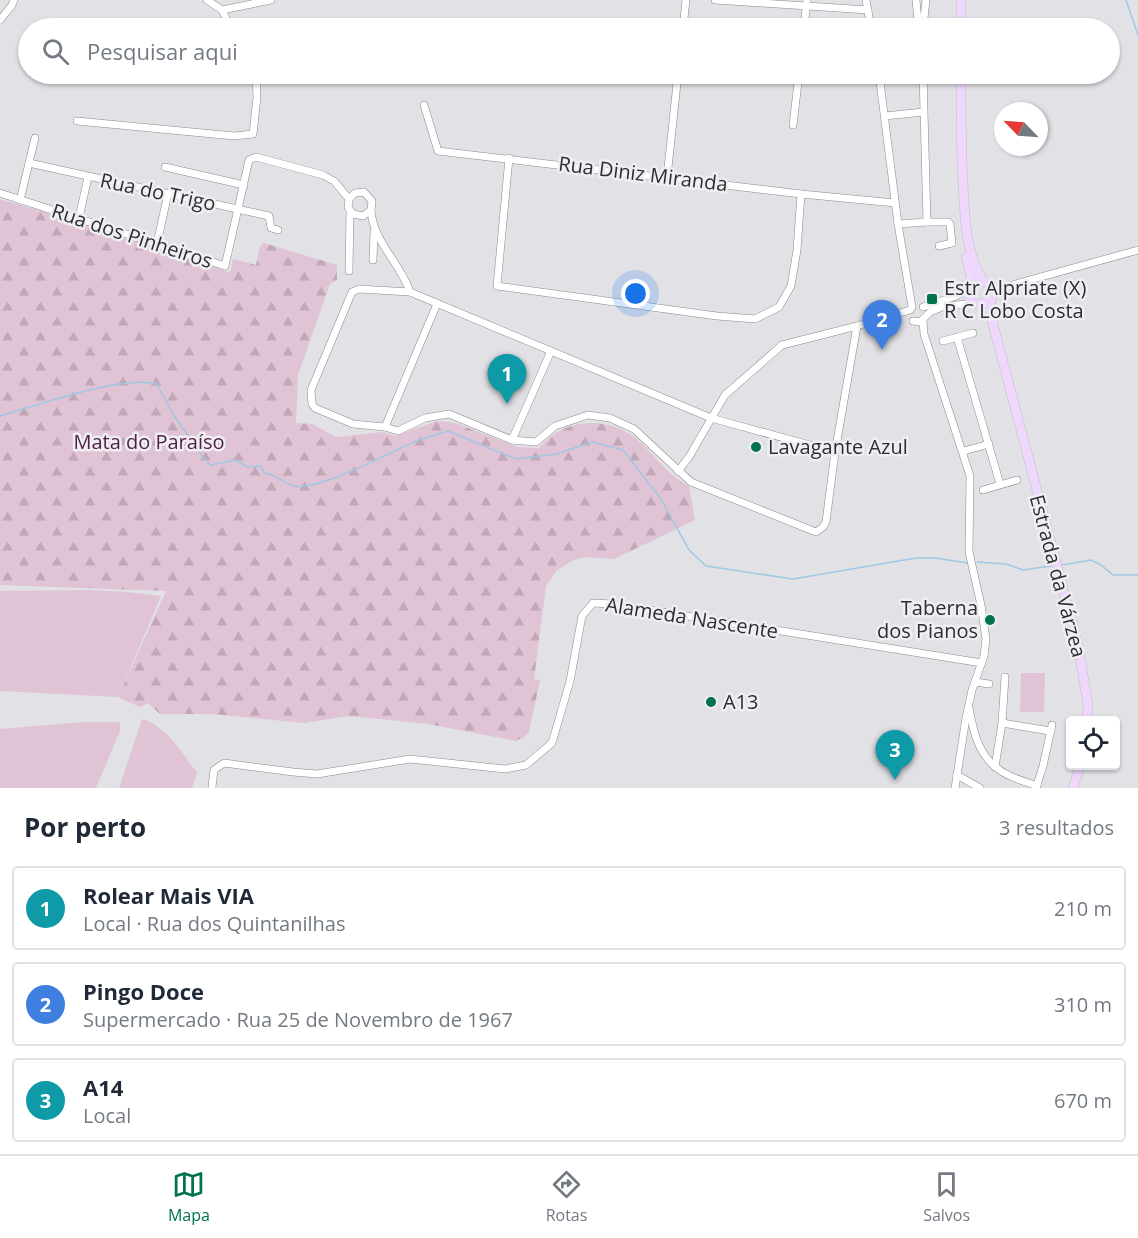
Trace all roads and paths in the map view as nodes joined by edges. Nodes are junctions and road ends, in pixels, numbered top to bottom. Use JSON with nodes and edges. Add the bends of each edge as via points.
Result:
{"nodes":[{"id":1,"x":14,"y":0,"type":"edge"},
{"id":2,"x":207,"y":0,"type":"edge"},
{"id":3,"x":271,"y":0,"type":"edge"},
{"id":4,"x":686,"y":0,"type":"edge"},
{"id":5,"x":715,"y":0,"type":"edge"},
{"id":6,"x":866,"y":0,"type":"edge"},
{"id":7,"x":916,"y":0,"type":"edge"},
{"id":8,"x":926,"y":0,"type":"edge"},
{"id":9,"x":961,"y":0,"type":"edge"},
{"id":10,"x":807,"y":3,"type":"edge"},
{"id":11,"x":222,"y":10,"type":"junction"},
{"id":12,"x":868,"y":10,"type":"junction"},
{"id":13,"x":226,"y":18,"type":"edge"},
{"id":14,"x":684,"y":18,"type":"edge"},
{"id":15,"x":805,"y":18,"type":"edge"},
{"id":16,"x":869,"y":18,"type":"edge"},
{"id":17,"x":918,"y":18,"type":"edge"},
{"id":18,"x":924,"y":18,"type":"edge"},
{"id":19,"x":961,"y":18,"type":"edge"},
{"id":20,"x":0,"y":20,"type":"edge"},
{"id":21,"x":256,"y":84,"type":"edge"},
{"id":22,"x":677,"y":84,"type":"edge"},
{"id":23,"x":798,"y":84,"type":"edge"},
{"id":24,"x":880,"y":84,"type":"edge"},
{"id":25,"x":923,"y":84,"type":"edge"},
{"id":26,"x":961,"y":84,"type":"edge"},
{"id":27,"x":424,"y":105,"type":"dead end"},
{"id":28,"x":923,"y":112,"type":"junction"},
{"id":29,"x":885,"y":116,"type":"junction"},
{"id":30,"x":77,"y":121,"type":"dead end"},
{"id":31,"x":793,"y":125,"type":"dead end"},
{"id":32,"x":35,"y":138,"type":"dead end"},
{"id":33,"x":509,"y":158,"type":"junction"},
{"id":34,"x":961,"y":160,"type":"junction"},
{"id":35,"x":29,"y":163,"type":"junction"},
{"id":36,"x":165,"y":167,"type":"dead end"},
{"id":37,"x":88,"y":177,"type":"junction"},
{"id":38,"x":667,"y":177,"type":"junction"},
{"id":39,"x":243,"y":185,"type":"junction"},
{"id":40,"x":0,"y":193,"type":"edge"},
{"id":41,"x":168,"y":193,"type":"junction"},
{"id":42,"x":801,"y":194,"type":"junction"},
{"id":43,"x":349,"y":199,"type":"junction"},
{"id":44,"x":20,"y":200,"type":"junction"},
{"id":45,"x":895,"y":203,"type":"junction"},
{"id":46,"x":238,"y":209,"type":"junction"},
{"id":47,"x":371,"y":210,"type":"junction"},
{"id":48,"x":350,"y":211,"type":"junction"},
{"id":49,"x":78,"y":218,"type":"junction"},
{"id":50,"x":927,"y":222,"type":"junction"},
{"id":51,"x":898,"y":224,"type":"junction"},
{"id":52,"x":278,"y":230,"type":"dead end"},
{"id":53,"x":374,"y":231,"type":"junction"},
{"id":54,"x":157,"y":244,"type":"junction"},
{"id":55,"x":939,"y":246,"type":"dead end"},
{"id":56,"x":1138,"y":250,"type":"edge"},
{"id":57,"x":373,"y":260,"type":"dead end"},
{"id":58,"x":349,"y":270,"type":"dead end"},
{"id":59,"x":986,"y":283,"type":"junction"},
{"id":60,"x":969,"y":287,"type":"junction"},
{"id":61,"x":1005,"y":287,"type":"junction"},
{"id":62,"x":410,"y":292,"type":"junction"},
{"id":63,"x":990,"y":298,"type":"junction"},
{"id":64,"x":437,"y":304,"type":"junction"},
{"id":65,"x":974,"y":304,"type":"junction"},
{"id":66,"x":916,"y":307,"type":"junction"},
{"id":67,"x":894,"y":315,"type":"junction"},
{"id":68,"x":925,"y":318,"type":"junction"},
{"id":69,"x":912,"y":320,"type":"junction"},
{"id":70,"x":857,"y":326,"type":"junction"},
{"id":71,"x":973,"y":333,"type":"dead end"},
{"id":72,"x":924,"y":334,"type":"junction"},
{"id":73,"x":957,"y":337,"type":"junction"},
{"id":74,"x":943,"y":342,"type":"dead end"},
{"id":75,"x":551,"y":351,"type":"junction"},
{"id":76,"x":711,"y":418,"type":"junction"},
{"id":77,"x":385,"y":427,"type":"junction"},
{"id":78,"x":1020,"y":433,"type":"junction"},
{"id":79,"x":512,"y":440,"type":"junction"},
{"id":80,"x":988,"y":444,"type":"junction"},
{"id":81,"x":964,"y":451,"type":"junction"},
{"id":82,"x":835,"y":452,"type":"junction"},
{"id":83,"x":678,"y":471,"type":"junction"},
{"id":84,"x":1017,"y":480,"type":"dead end"},
{"id":85,"x":1000,"y":484,"type":"junction"},
{"id":86,"x":983,"y":490,"type":"dead end"},
{"id":87,"x":982,"y":663,"type":"junction"},
{"id":88,"x":1005,"y":677,"type":"dead end"},
{"id":89,"x":975,"y":682,"type":"junction"},
{"id":90,"x":989,"y":684,"type":"dead end"},
{"id":91,"x":968,"y":705,"type":"junction"},
{"id":92,"x":1087,"y":716,"type":"edge"},
{"id":93,"x":1002,"y":723,"type":"junction"},
{"id":94,"x":995,"y":767,"type":"junction"},
{"id":95,"x":1078,"y":770,"type":"edge"},
{"id":96,"x":957,"y":775,"type":"junction"},
{"id":97,"x":212,"y":787,"type":"edge"},
{"id":98,"x":1036,"y":787,"type":"edge"},
{"id":99,"x":955,"y":788,"type":"edge"},
{"id":100,"x":980,"y":788,"type":"edge"},
{"id":101,"x":1073,"y":788,"type":"edge"}],
"edges":[{"from":1,"to":20,"type":"street"},
{"from":2,"to":11,"type":"street"},
{"from":3,"to":11,"type":"street"},
{"from":4,"to":14,"type":"street"},
{"from":5,"to":10,"type":"street"},
{"from":6,"to":12,"type":"street"},
{"from":7,"to":17,"type":"street"},
{"from":8,"to":18,"type":"street"},
{"from":9,"to":19,"type":"main road"},
{"from":10,"to":12,"type":"street"},
{"from":10,"to":15,"type":"street"},
{"from":11,"to":13,"type":"street"},
{"from":12,"to":16,"type":"street"},
{"from":21,"to":30,"type":"street","via":[[253,134],[234,136]]},
{"from":22,"to":38,"type":"street"},
{"from":23,"to":31,"type":"street"},
{"from":24,"to":29,"type":"street"},
{"from":25,"to":28,"type":"street"},
{"from":26,"to":34,"type":"main road","name":"Estrada da Várzea"},
{"from":27,"to":33,"type":"street","name":"Rua Diniz Miranda","via":[[438,151]]},
{"from":28,"to":29,"type":"street"},
{"from":28,"to":50,"type":"street"},
{"from":29,"to":45,"type":"street"},
{"from":32,"to":35,"type":"street"},
{"from":33,"to":38,"type":"street","name":"Rua Diniz Miranda"},
{"from":33,"to":42,"type":"street","via":[[497,286],[717,316],[755,319],[779,308],[791,286]]},
{"from":34,"to":59,"type":"main road","name":"Estrada da Várzea","via":[[968,239],[976,268]]},
{"from":34,"to":60,"type":"main road","name":"Estrada da Várzea","via":[[960,221],[971,277]]},
{"from":35,"to":37,"type":"street","name":"Rua do Trigo"},
{"from":35,"to":44,"type":"street"},
{"from":36,"to":39,"type":"street"},
{"from":37,"to":41,"type":"street","name":"Rua do Trigo"},
{"from":37,"to":49,"type":"street"},
{"from":38,"to":42,"type":"street","name":"Rua Diniz Miranda"},
{"from":39,"to":43,"type":"street","name":"Rua dos Pinheiros","via":[[249,160],[256,157],[323,175],[334,181]]},
{"from":39,"to":46,"type":"street","name":"Rua dos Pinheiros"},
{"from":40,"to":44,"type":"street","name":"Rua dos Pinheiros"},
{"from":41,"to":46,"type":"street","name":"Rua do Trigo"},
{"from":41,"to":54,"type":"street"},
{"from":42,"to":45,"type":"street","name":"Rua Diniz Miranda"},
{"from":43,"to":47,"type":"street","via":[[364,192],[372,201]]},
{"from":43,"to":48,"type":"street"},
{"from":44,"to":49,"type":"street","name":"Rua dos Pinheiros"},
{"from":45,"to":51,"type":"street"},
{"from":46,"to":52,"type":"street","name":"Rua do Trigo","via":[[269,216],[271,228]]},
{"from":46,"to":54,"type":"street","name":"Rua dos Pinheiros","via":[[225,266]]},
{"from":47,"to":48,"type":"street","via":[[359,217]]},
{"from":47,"to":53,"type":"street"},
{"from":48,"to":58,"type":"street"},
{"from":49,"to":54,"type":"street","name":"Rua dos Pinheiros"},
{"from":50,"to":51,"type":"street"},
{"from":50,"to":55,"type":"street","via":[[950,224],[952,243]]},
{"from":51,"to":66,"type":"street","via":[[907,284]]},
{"from":53,"to":57,"type":"street"},
{"from":53,"to":62,"type":"street"},
{"from":56,"to":61,"type":"street"},
{"from":59,"to":60,"type":"main road","via":[[976,282]]},
{"from":59,"to":61,"type":"street"},
{"from":59,"to":63,"type":"main road","name":"Estrada da Várzea"},
{"from":60,"to":65,"type":"main road","name":"Estrada da Várzea","via":[[968,296]]},
{"from":60,"to":66,"type":"street","via":[[960,294]]},
{"from":61,"to":63,"type":"street"},
{"from":62,"to":64,"type":"street"},
{"from":62,"to":77,"type":"street","via":[[352,292],[311,388],[313,405],[323,411],[353,424]]},
{"from":63,"to":65,"type":"main road","via":[[984,304]]},
{"from":63,"to":78,"type":"main road","name":"Estrada da Várzea","via":[[990,313]]},
{"from":64,"to":75,"type":"street"},
{"from":64,"to":77,"type":"street"},
{"from":65,"to":68,"type":"street","via":[[942,307]]},
{"from":65,"to":78,"type":"main road","name":"Estrada da Várzea","via":[[983,314]]},
{"from":66,"to":67,"type":"street"},
{"from":66,"to":68,"type":"street"},
{"from":66,"to":69,"type":"street","via":[[909,314]]},
{"from":67,"to":69,"type":"street"},
{"from":67,"to":70,"type":"street"},
{"from":68,"to":69,"type":"street"},
{"from":68,"to":72,"type":"street"},
{"from":69,"to":72,"type":"street"},
{"from":70,"to":76,"type":"street","via":[[782,345],[725,395]]},
{"from":70,"to":82,"type":"street"},
{"from":71,"to":73,"type":"street"},
{"from":72,"to":81,"type":"street"},
{"from":73,"to":74,"type":"street"},
{"from":73,"to":80,"type":"street"},
{"from":75,"to":76,"type":"street"},
{"from":75,"to":79,"type":"street"},
{"from":76,"to":82,"type":"street"},
{"from":76,"to":83,"type":"street"},
{"from":77,"to":79,"type":"street","via":[[398,431],[425,418],[449,414]]},
{"from":78,"to":92,"type":"main road","name":"Estrada da Várzea","via":[[1078,645]]},
{"from":79,"to":83,"type":"street","via":[[536,442],[555,426],[588,415],[610,418],[634,429]]},
{"from":80,"to":81,"type":"street"},
{"from":80,"to":85,"type":"street"},
{"from":81,"to":87,"type":"street","via":[[970,476],[969,552],[986,639]]},
{"from":82,"to":83,"type":"street","via":[[826,522],[817,532],[699,486]]},
{"from":84,"to":85,"type":"street"},
{"from":85,"to":86,"type":"street"},
{"from":87,"to":89,"type":"street"},
{"from":87,"to":97,"type":"street","name":"Alameda Nascente","via":[[593,603],[582,616],[570,681],[552,743],[526,765],[506,770],[410,759],[317,774],[224,763],[214,770]]},
{"from":88,"to":93,"type":"street"},
{"from":89,"to":90,"type":"street"},
{"from":89,"to":91,"type":"street"},
{"from":91,"to":94,"type":"street","via":[[973,732]]},
{"from":91,"to":96,"type":"street"},
{"from":93,"to":94,"type":"street"},
{"from":93,"to":98,"type":"street","via":[[1051,728]]},
{"from":94,"to":98,"type":"street"},
{"from":95,"to":101,"type":"main road"},
{"from":96,"to":99,"type":"street"},
{"from":96,"to":100,"type":"street"}]}
